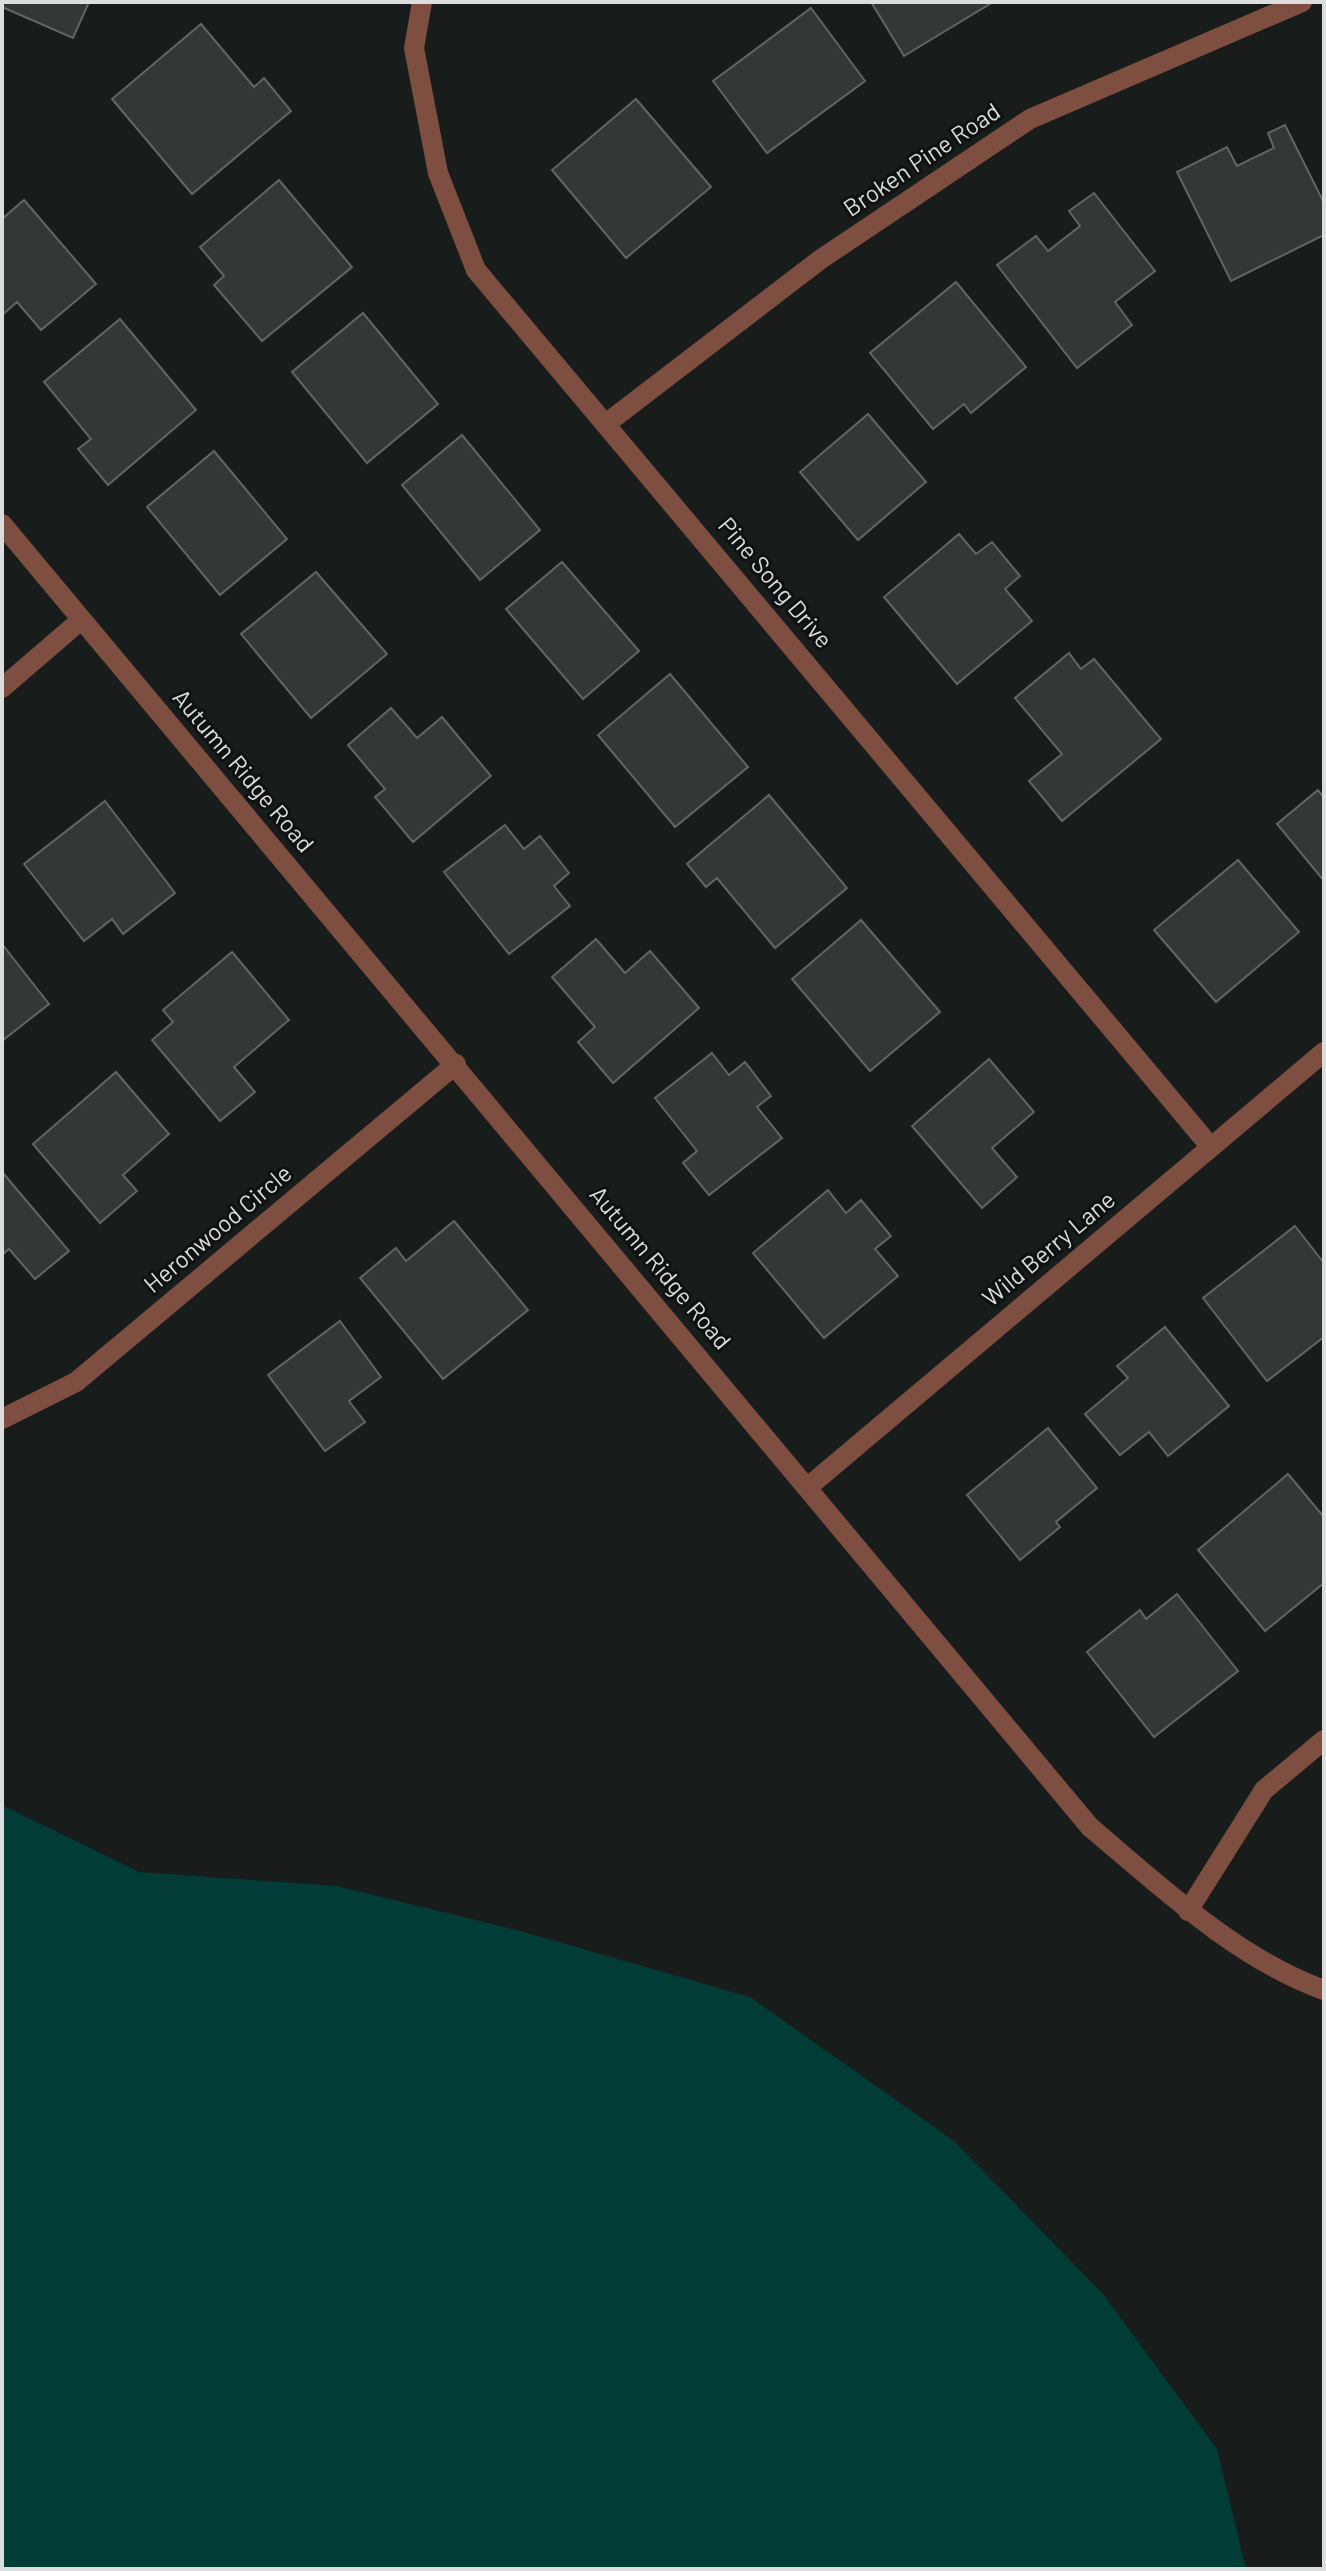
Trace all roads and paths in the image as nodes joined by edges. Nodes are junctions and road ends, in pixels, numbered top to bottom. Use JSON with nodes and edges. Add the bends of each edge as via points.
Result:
{"nodes":[{"id":1,"x":422,"y":2,"type":"edge"},
{"id":2,"x":1302,"y":2,"type":"edge"},
{"id":3,"x":607,"y":423,"type":"junction"},
{"id":4,"x":2,"y":524,"type":"edge"},
{"id":5,"x":81,"y":620,"type":"junction"},
{"id":6,"x":2,"y":688,"type":"edge"},
{"id":7,"x":1324,"y":1052,"type":"edge"},
{"id":8,"x":456,"y":1064,"type":"junction"},
{"id":9,"x":1210,"y":1146,"type":"junction"},
{"id":10,"x":2,"y":1419,"type":"edge"},
{"id":11,"x":808,"y":1487,"type":"junction"},
{"id":12,"x":1324,"y":1740,"type":"edge"},
{"id":13,"x":1188,"y":1911,"type":"junction"},
{"id":14,"x":1324,"y":1990,"type":"edge"}],
"edges":[{"from":1,"to":3,"type":"street","name":"Pine Song Drive","via":[[414,48],[438,173],[476,270]]},
{"from":2,"to":3,"type":"street","name":"Broken Pine Road","via":[[1030,119],[821,259]]},
{"from":3,"to":9,"type":"street","name":"Pine Song Drive"},
{"from":4,"to":5,"type":"street","name":"Autumn Ridge Road"},
{"from":5,"to":6,"type":"street"},
{"from":5,"to":8,"type":"street","name":"Autumn Ridge Road"},
{"from":7,"to":9,"type":"street","name":"Wild Berry Lane"},
{"from":8,"to":10,"type":"street","name":"Heronwood Circle","via":[[76,1382]]},
{"from":8,"to":11,"type":"street","name":"Autumn Ridge Road"},
{"from":9,"to":11,"type":"street","name":"Wild Berry Lane"},
{"from":11,"to":13,"type":"street","name":"Autumn Ridge Road","via":[[1090,1827]]},
{"from":12,"to":13,"type":"street","via":[[1264,1790]]},
{"from":13,"to":14,"type":"street","name":"Autumn Ridge Road","via":[[1297,1980]]}]}
